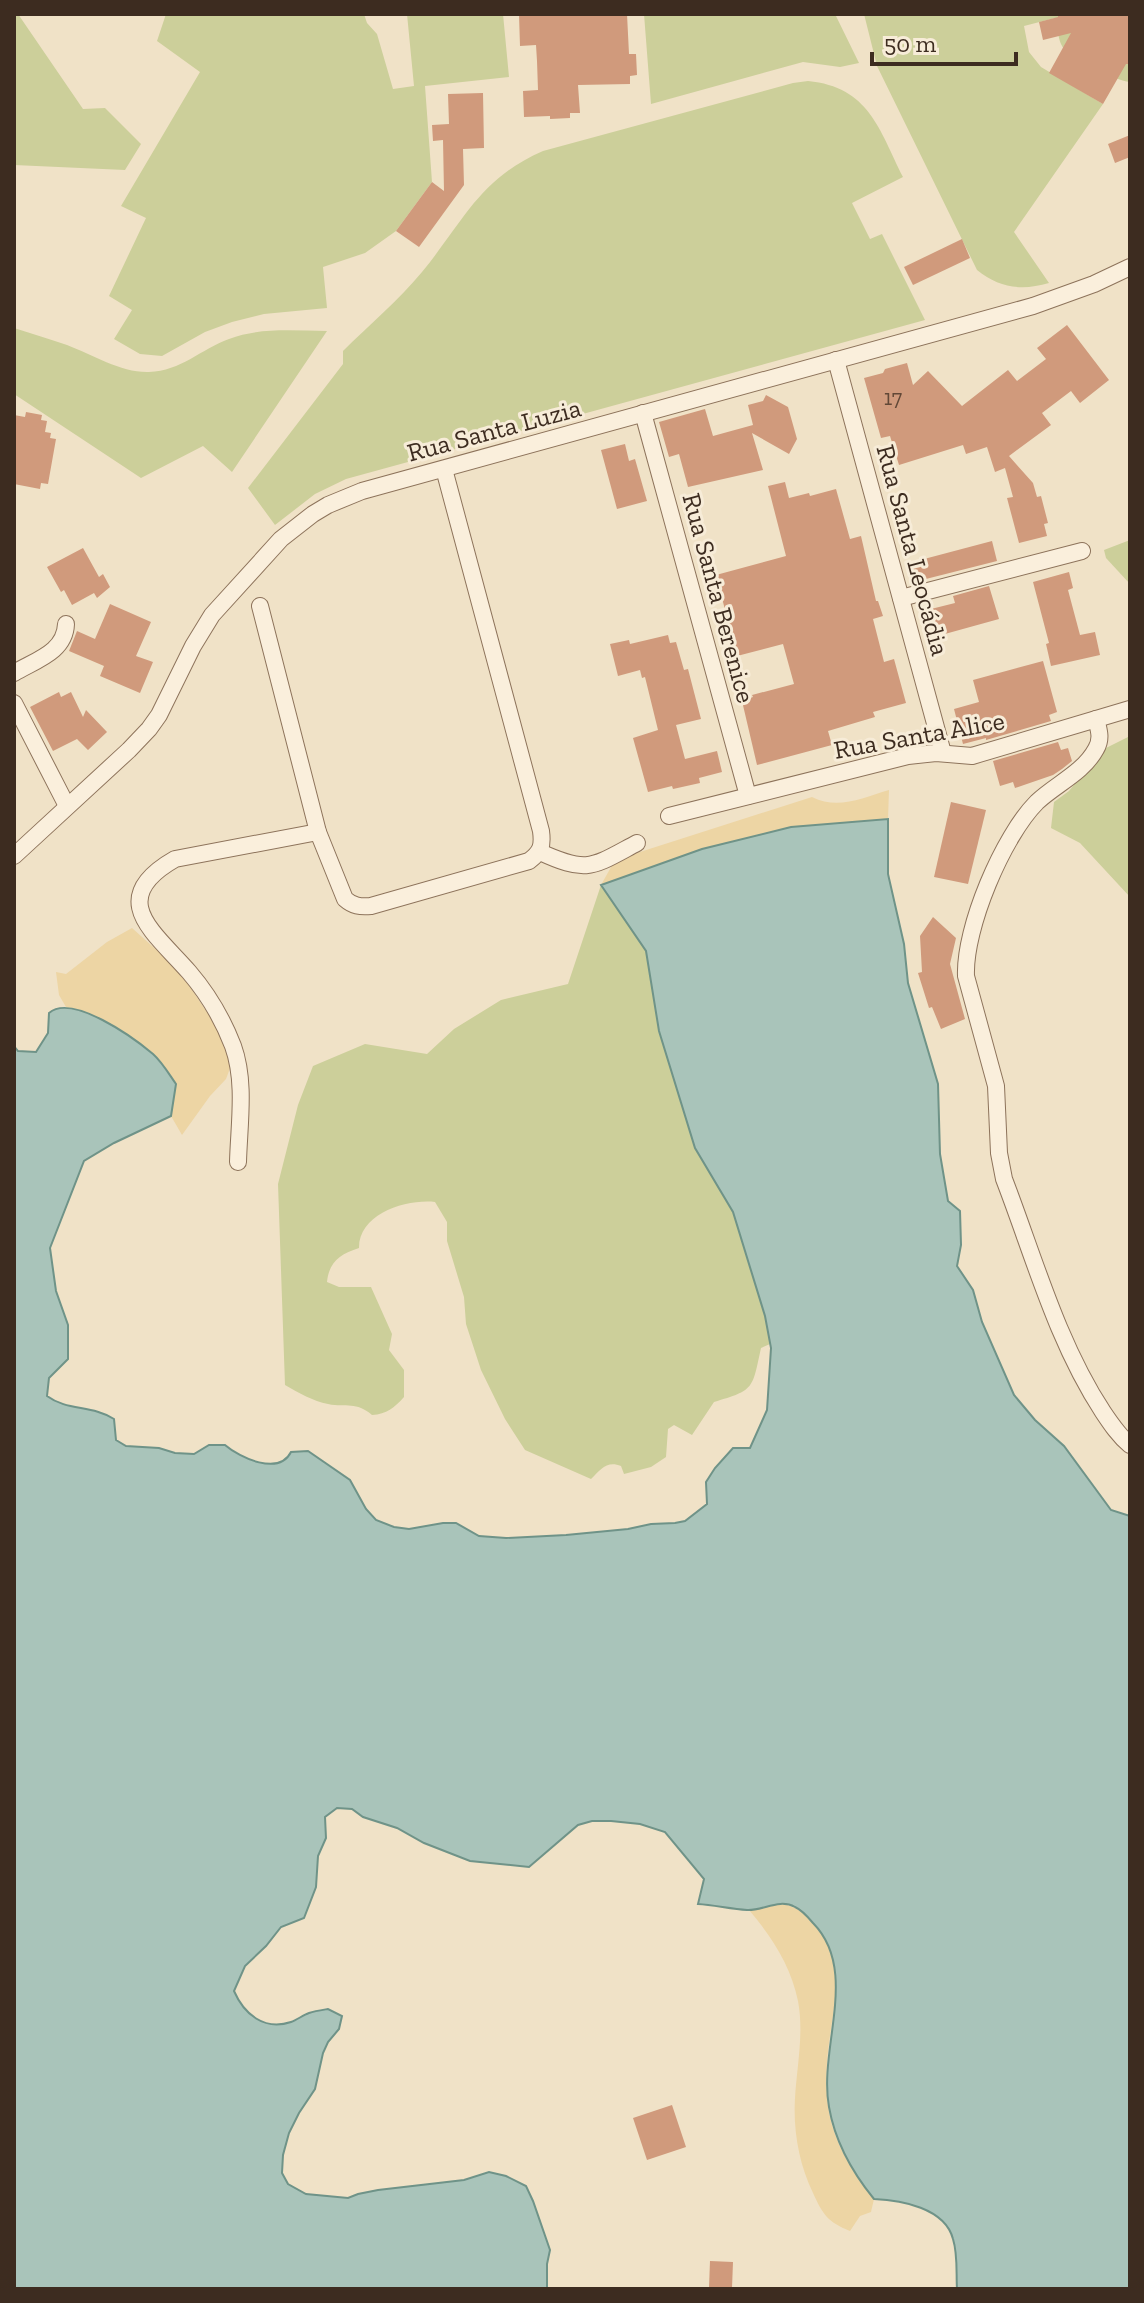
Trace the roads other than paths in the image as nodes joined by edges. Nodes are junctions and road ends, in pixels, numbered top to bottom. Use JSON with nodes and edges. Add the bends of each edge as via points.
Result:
{"nodes":[{"id":1,"x":1130,"y":267,"type":"edge"},
{"id":2,"x":836,"y":360,"type":"junction"},
{"id":3,"x":643,"y":413,"type":"junction"},
{"id":4,"x":444,"y":469,"type":"junction"},
{"id":5,"x":1082,"y":551,"type":"dead end"},
{"id":6,"x":901,"y":598,"type":"junction"},
{"id":7,"x":260,"y":606,"type":"dead end"},
{"id":8,"x":66,"y":624,"type":"dead end"},
{"id":9,"x":14,"y":673,"type":"edge"},
{"id":10,"x":14,"y":703,"type":"edge"},
{"id":11,"x":1130,"y":709,"type":"edge"},
{"id":12,"x":1096,"y":719,"type":"junction"},
{"id":13,"x":943,"y":753,"type":"junction"},
{"id":14,"x":748,"y":796,"type":"junction"},
{"id":15,"x":67,"y":806,"type":"junction"},
{"id":16,"x":669,"y":816,"type":"dead end"},
{"id":17,"x":318,"y":832,"type":"junction"},
{"id":18,"x":637,"y":843,"type":"dead end"},
{"id":19,"x":540,"y":852,"type":"junction"},
{"id":20,"x":14,"y":856,"type":"edge"},
{"id":21,"x":238,"y":1162,"type":"dead end"},
{"id":22,"x":1130,"y":1445,"type":"edge"}],
"edges":[{"from":1,"to":2,"type":"street","name":"Rua Santa Luzia","via":[[1043,303]]},
{"from":2,"to":3,"type":"street","name":"Rua Santa Luzia"},
{"from":2,"to":6,"type":"street","name":"Rua Santa Leocádia"},
{"from":3,"to":4,"type":"street","name":"Rua Santa Luzia"},
{"from":3,"to":14,"type":"street","name":"Rua Santa Berenice"},
{"from":4,"to":15,"type":"street","name":"Rua Santa Luzia","via":[[345,497],[296,526],[212,615],[149,729]]},
{"from":4,"to":19,"type":"street","via":[[541,831]]},
{"from":5,"to":6,"type":"street"},
{"from":6,"to":13,"type":"street","name":"Rua Santa Leocádia"},
{"from":7,"to":17,"type":"street"},
{"from":8,"to":9,"type":"street","via":[[58,648]]},
{"from":10,"to":15,"type":"street"},
{"from":11,"to":12,"type":"street","name":"Rua Santa Alice"},
{"from":12,"to":13,"type":"street","name":"Rua Santa Alice","via":[[972,756]]},
{"from":12,"to":22,"type":"street","via":[[1097,748],[1033,806],[1002,854],[965,962],[996,1086],[1004,1179],[1074,1360],[1115,1430]]},
{"from":13,"to":14,"type":"street","name":"Rua Santa Alice","via":[[886,760]]},
{"from":14,"to":16,"type":"street","name":"Rua Santa Alice"},
{"from":15,"to":20,"type":"street","name":"Rua Santa Luzia"},
{"from":17,"to":19,"type":"street","via":[[345,899],[360,907],[529,861]]},
{"from":17,"to":21,"type":"street","via":[[175,859],[147,880],[141,894],[144,922],[209,998],[232,1044],[240,1084]]},
{"from":18,"to":19,"type":"street","via":[[596,865],[579,866]]}]}
